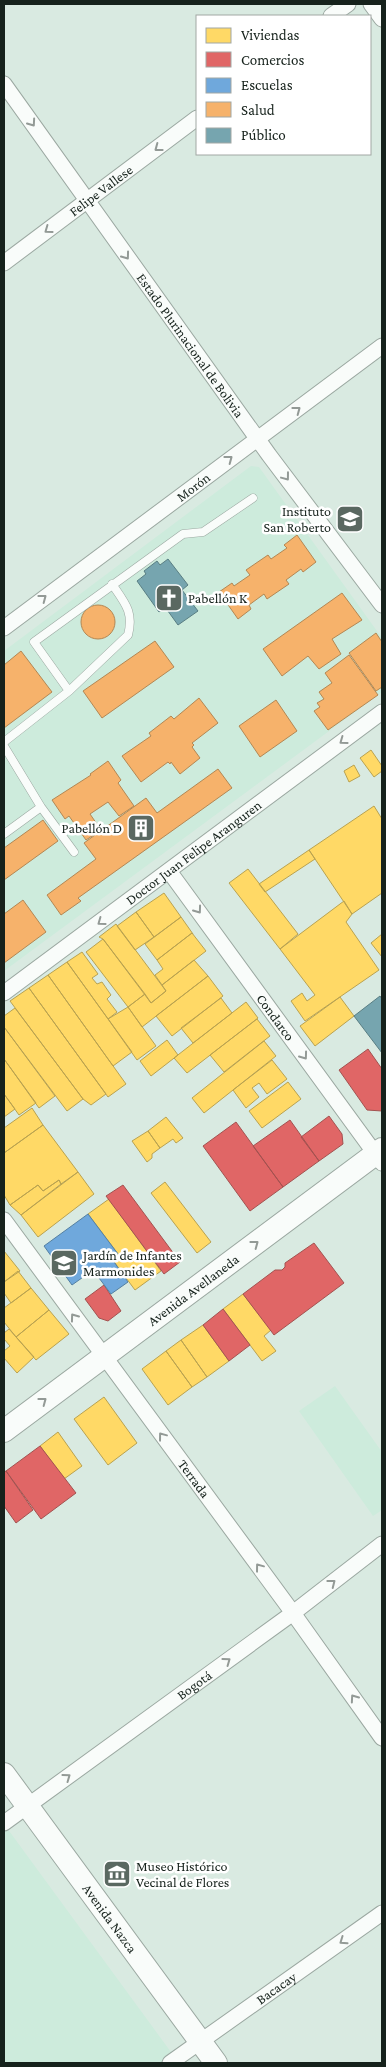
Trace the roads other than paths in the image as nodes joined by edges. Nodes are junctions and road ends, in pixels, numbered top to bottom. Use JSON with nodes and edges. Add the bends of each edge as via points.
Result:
{"nodes":[{"id":1,"x":348,"y":4,"type":"edge"},
{"id":2,"x":371,"y":4,"type":"edge"},
{"id":3,"x":333,"y":15,"type":"edge"},
{"id":4,"x":382,"y":19,"type":"edge"},
{"id":5,"x":4,"y":84,"type":"edge"},
{"id":6,"x":196,"y":119,"type":"edge"},
{"id":7,"x":87,"y":202,"type":"junction"},
{"id":8,"x":4,"y":263,"type":"edge"},
{"id":9,"x":382,"y":346,"type":"edge"},
{"id":10,"x":257,"y":438,"type":"junction"},
{"id":11,"x":253,"y":498,"type":"dead end"},
{"id":12,"x":112,"y":584,"type":"junction"},
{"id":13,"x":382,"y":605,"type":"edge"},
{"id":14,"x":4,"y":628,"type":"edge"},
{"id":15,"x":69,"y":691,"type":"junction"},
{"id":16,"x":382,"y":712,"type":"edge"},
{"id":17,"x":4,"y":744,"type":"edge"},
{"id":18,"x":41,"y":807,"type":"junction"},
{"id":19,"x":4,"y":834,"type":"edge"},
{"id":20,"x":74,"y":852,"type":"dead end"},
{"id":21,"x":169,"y":871,"type":"junction"},
{"id":22,"x":4,"y":993,"type":"edge"},
{"id":23,"x":380,"y":1155,"type":"edge"},
{"id":24,"x":4,"y":1220,"type":"edge"},
{"id":25,"x":103,"y":1356,"type":"junction"},
{"id":26,"x":4,"y":1431,"type":"edge"},
{"id":27,"x":382,"y":1544,"type":"edge"},
{"id":28,"x":293,"y":1613,"type":"junction"},
{"id":29,"x":382,"y":1738,"type":"edge"},
{"id":30,"x":4,"y":1774,"type":"edge"},
{"id":31,"x":28,"y":1806,"type":"junction"},
{"id":32,"x":4,"y":1823,"type":"edge"},
{"id":33,"x":382,"y":1913,"type":"edge"},
{"id":34,"x":200,"y":2042,"type":"junction"},
{"id":35,"x":170,"y":2063,"type":"edge"},
{"id":36,"x":216,"y":2063,"type":"edge"}],
"edges":[{"from":1,"to":3,"type":"street"},
{"from":2,"to":4,"type":"street"},
{"from":5,"to":7,"type":"street","name":"Estado Plurinacional de Bolivia","one_way":true},
{"from":6,"to":7,"type":"street","name":"Felipe Vallese","one_way":true},
{"from":7,"to":8,"type":"street","name":"Felipe Vallese","one_way":true},
{"from":7,"to":10,"type":"street","name":"Estado Plurinacional de Bolivia","one_way":true},
{"from":10,"to":9,"type":"street","name":"Morón","one_way":true},
{"from":10,"to":13,"type":"street","name":"Estado Plurinacional de Bolivia","one_way":true},
{"from":14,"to":10,"type":"street","name":"Morón","one_way":true},
{"from":11,"to":12,"type":"lane","via":[[203,532],[183,534]]},
{"from":12,"to":15,"type":"lane","via":[[127,606],[131,623],[128,635]]},
{"from":12,"to":15,"type":"lane","via":[[34,642]]},
{"from":15,"to":17,"type":"lane"},
{"from":16,"to":21,"type":"street","name":"Doctor Juan Felipe Aranguren","one_way":true},
{"from":17,"to":18,"type":"lane"},
{"from":18,"to":19,"type":"lane"},
{"from":18,"to":20,"type":"lane"},
{"from":21,"to":22,"type":"street","name":"Doctor Juan Felipe Aranguren","one_way":true},
{"from":21,"to":23,"type":"street","name":"Condarco","one_way":true},
{"from":25,"to":23,"type":"main road","name":"Avenida Avellaneda","one_way":true},
{"from":25,"to":24,"type":"street","name":"Terrada","one_way":true},
{"from":26,"to":25,"type":"main road","name":"Avenida Avellaneda","one_way":true},
{"from":28,"to":25,"type":"street","name":"Terrada","one_way":true},
{"from":28,"to":27,"type":"street","name":"Bogotá","one_way":true},
{"from":29,"to":28,"type":"street","name":"Terrada","one_way":true},
{"from":31,"to":28,"type":"street","name":"Bogotá","one_way":true},
{"from":30,"to":31,"type":"main road","name":"Avenida Nazca"},
{"from":31,"to":32,"type":"street","name":"Bogotá"},
{"from":31,"to":34,"type":"main road","name":"Avenida Nazca"},
{"from":33,"to":34,"type":"street","name":"Bacacay","one_way":true},
{"from":34,"to":35,"type":"street","name":"Bacacay"},
{"from":34,"to":36,"type":"main road","name":"Avenida Nazca"}]}
